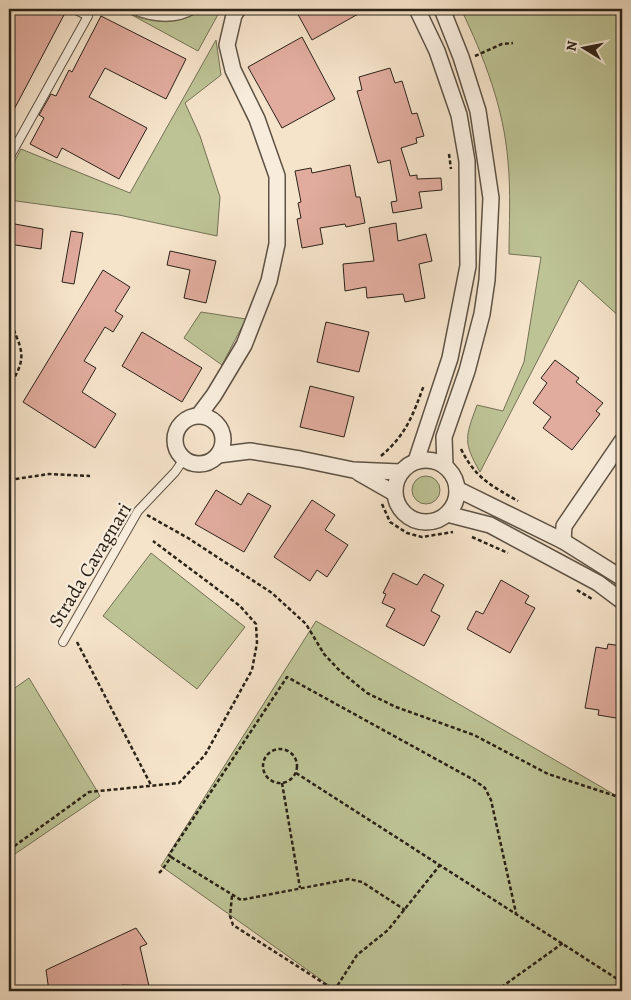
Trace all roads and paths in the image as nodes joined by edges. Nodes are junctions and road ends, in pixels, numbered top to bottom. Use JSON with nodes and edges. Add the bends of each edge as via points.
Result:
{"nodes":[{"id":1,"x":74,"y":9,"type":"edge"},
{"id":2,"x":132,"y":9,"type":"edge"},
{"id":3,"x":194,"y":9,"type":"edge"},
{"id":4,"x":238,"y":9,"type":"edge"},
{"id":5,"x":417,"y":9,"type":"edge"},
{"id":6,"x":442,"y":9,"type":"edge"},
{"id":7,"x":513,"y":44,"type":"dead end"},
{"id":8,"x":471,"y":49,"type":"dead end"},
{"id":9,"x":448,"y":148,"type":"dead end"},
{"id":10,"x":9,"y":158,"type":"edge"},
{"id":11,"x":451,"y":174,"type":"dead end"},
{"id":12,"x":9,"y":325,"type":"edge"},
{"id":13,"x":425,"y":382,"type":"dead end"},
{"id":14,"x":9,"y":387,"type":"edge"},
{"id":15,"x":199,"y":415,"type":"junction"},
{"id":16,"x":223,"y":436,"type":"junction"},
{"id":17,"x":622,"y":441,"type":"edge"},
{"id":18,"x":459,"y":444,"type":"dead end"},
{"id":19,"x":248,"y":451,"type":"junction"},
{"id":20,"x":218,"y":455,"type":"junction"},
{"id":21,"x":184,"y":459,"type":"junction"},
{"id":22,"x":416,"y":461,"type":"junction"},
{"id":23,"x":446,"y":466,"type":"junction"},
{"id":24,"x":353,"y":470,"type":"junction"},
{"id":25,"x":375,"y":472,"type":"junction"},
{"id":26,"x":400,"y":472,"type":"junction"},
{"id":27,"x":90,"y":476,"type":"dead end"},
{"id":28,"x":9,"y":480,"type":"edge"},
{"id":29,"x":457,"y":489,"type":"junction"},
{"id":30,"x":394,"y":493,"type":"junction"},
{"id":31,"x":380,"y":500,"type":"dead end"},
{"id":32,"x":520,"y":502,"type":"dead end"},
{"id":33,"x":138,"y":511,"type":"junction"},
{"id":34,"x":447,"y":514,"type":"junction"},
{"id":35,"x":457,"y":531,"type":"dead end"},
{"id":36,"x":468,"y":535,"type":"dead end"},
{"id":37,"x":153,"y":541,"type":"dead end"},
{"id":38,"x":563,"y":541,"type":"junction"},
{"id":39,"x":509,"y":554,"type":"dead end"},
{"id":40,"x":622,"y":578,"type":"edge"},
{"id":41,"x":570,"y":586,"type":"dead end"},
{"id":42,"x":595,"y":600,"type":"dead end"},
{"id":43,"x":622,"y":601,"type":"edge"},
{"id":44,"x":615,"y":615,"type":"dead end"},
{"id":45,"x":622,"y":619,"type":"edge"},
{"id":46,"x":70,"y":630,"type":"junction"},
{"id":47,"x":63,"y":642,"type":"dead end"},
{"id":48,"x":296,"y":773,"type":"junction"},
{"id":49,"x":282,"y":784,"type":"junction"},
{"id":50,"x":151,"y":785,"type":"junction"},
{"id":51,"x":622,"y":798,"type":"edge"},
{"id":52,"x":9,"y":850,"type":"edge"},
{"id":53,"x":171,"y":857,"type":"junction"},
{"id":54,"x":440,"y":865,"type":"junction"},
{"id":55,"x":159,"y":873,"type":"dead end"},
{"id":56,"x":300,"y":888,"type":"junction"},
{"id":57,"x":232,"y":896,"type":"junction"},
{"id":58,"x":405,"y":910,"type":"junction"},
{"id":59,"x":516,"y":913,"type":"junction"},
{"id":60,"x":563,"y":943,"type":"junction"},
{"id":61,"x":622,"y":982,"type":"edge"},
{"id":62,"x":335,"y":991,"type":"edge"},
{"id":63,"x":496,"y":991,"type":"edge"}],
"edges":[{"from":1,"to":10,"type":"lane","via":[[88,16]]},
{"from":2,"to":3,"type":"lane","via":[[162,18]]},
{"from":4,"to":15,"type":"street","via":[[227,45],[233,70],[257,119],[277,176],[277,244],[270,281],[244,345]]},
{"from":5,"to":22,"type":"street","via":[[459,115],[467,160],[468,266],[450,358]]},
{"from":6,"to":23,"type":"street","via":[[478,111],[491,198],[482,314],[444,437]]},
{"from":7,"to":8,"type":"path","via":[[502,44],[474,57]]},
{"from":9,"to":11,"type":"path"},
{"from":12,"to":14,"type":"path","via":[[23,351],[18,372]]},
{"from":13,"to":25,"type":"path","via":[[405,431],[378,458]]},
{"from":15,"to":16,"type":"street","via":[[217,423]]},
{"from":15,"to":21,"type":"street","via":[[185,420],[176,431],[176,446]]},
{"from":16,"to":19,"type":"street"},
{"from":16,"to":20,"type":"street"},
{"from":17,"to":38,"type":"street","via":[[564,526]]},
{"from":18,"to":32,"type":"path","via":[[468,463],[480,477]]},
{"from":19,"to":20,"type":"street"},
{"from":19,"to":24,"type":"street"},
{"from":20,"to":21,"type":"street","via":[[213,460],[198,464]]},
{"from":21,"to":33,"type":"lane","name":"Strada Cavagnari"},
{"from":22,"to":23,"type":"street","via":[[426,459]]},
{"from":22,"to":26,"type":"street"},
{"from":23,"to":29,"type":"street","via":[[456,481]]},
{"from":24,"to":25,"type":"street"},
{"from":24,"to":30,"type":"street"},
{"from":25,"to":26,"type":"street"},
{"from":26,"to":30,"type":"street"},
{"from":27,"to":28,"type":"path","via":[[48,474]]},
{"from":29,"to":34,"type":"street"},
{"from":29,"to":38,"type":"street"},
{"from":30,"to":34,"type":"street","via":[[402,512],[419,522],[429,522]]},
{"from":31,"to":35,"type":"path","via":[[390,522],[407,533],[422,536]]},
{"from":33,"to":46,"type":"lane","name":"Strada Cavagnari"},
{"from":33,"to":51,"type":"path","via":[[182,534],[272,594],[306,624],[334,665],[367,693],[474,735],[548,774]]},
{"from":34,"to":43,"type":"street","via":[[490,525],[598,583]]},
{"from":36,"to":39,"type":"path"},
{"from":37,"to":50,"type":"path","via":[[240,606],[256,624],[257,643],[252,670],[205,755],[179,783]]},
{"from":38,"to":40,"type":"street"},
{"from":41,"to":42,"type":"path"},
{"from":44,"to":45,"type":"path"},
{"from":46,"to":47,"type":"lane","name":"Strada Cavagnari"},
{"from":46,"to":50,"type":"path"},
{"from":48,"to":49,"type":"path"},
{"from":48,"to":49,"type":"path","via":[[298,764],[292,753],[282,748],[270,752],[263,762],[264,773],[271,781]]},
{"from":48,"to":54,"type":"path"},
{"from":49,"to":56,"type":"path"},
{"from":50,"to":52,"type":"path","via":[[89,792]]},
{"from":53,"to":55,"type":"path"},
{"from":53,"to":57,"type":"path"},
{"from":53,"to":59,"type":"path","via":[[169,855],[287,677],[482,785],[491,800]]},
{"from":54,"to":58,"type":"path"},
{"from":54,"to":59,"type":"path"},
{"from":56,"to":57,"type":"path","via":[[243,900]]},
{"from":56,"to":58,"type":"path","via":[[356,880]]},
{"from":57,"to":62,"type":"path","via":[[230,916],[233,925]]},
{"from":58,"to":62,"type":"path","via":[[384,935],[358,955]]},
{"from":59,"to":60,"type":"path"},
{"from":60,"to":61,"type":"path"},
{"from":60,"to":63,"type":"path"}]}
